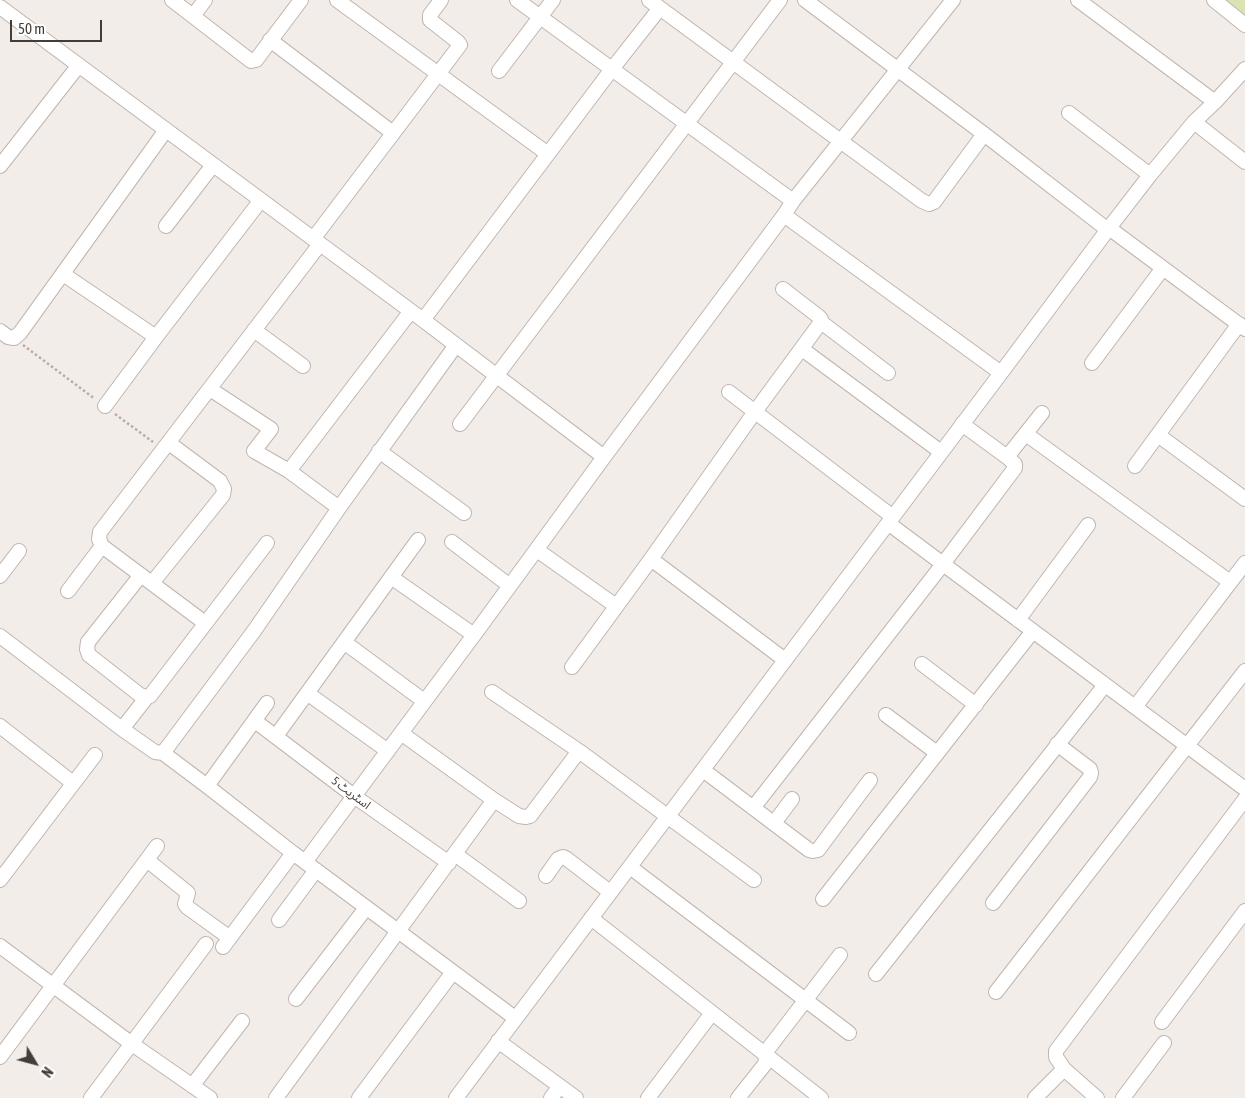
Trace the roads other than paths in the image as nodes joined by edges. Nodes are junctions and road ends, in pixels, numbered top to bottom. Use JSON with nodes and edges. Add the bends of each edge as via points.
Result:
{"nodes":[{"id":1,"x":4,"y":0,"type":"edge"},
{"id":2,"x":172,"y":0,"type":"edge"},
{"id":3,"x":204,"y":0,"type":"edge"},
{"id":4,"x":301,"y":0,"type":"edge"},
{"id":5,"x":337,"y":0,"type":"edge"},
{"id":6,"x":440,"y":0,"type":"edge"},
{"id":7,"x":517,"y":0,"type":"edge"},
{"id":8,"x":553,"y":0,"type":"edge"},
{"id":9,"x":780,"y":0,"type":"edge"},
{"id":10,"x":953,"y":0,"type":"edge"},
{"id":11,"x":1078,"y":0,"type":"edge"},
{"id":12,"x":1214,"y":0,"type":"edge"},
{"id":13,"x":814,"y":3,"type":"edge"},
{"id":14,"x":654,"y":4,"type":"edge"},
{"id":15,"x":0,"y":6,"type":"edge"},
{"id":16,"x":193,"y":16,"type":"junction"},
{"id":17,"x":540,"y":17,"type":"junction"},
{"id":18,"x":1245,"y":25,"type":"edge"},
{"id":19,"x":270,"y":40,"type":"junction"},
{"id":20,"x":733,"y":62,"type":"junction"},
{"id":21,"x":79,"y":65,"type":"junction"},
{"id":22,"x":612,"y":69,"type":"junction"},
{"id":23,"x":1245,"y":69,"type":"edge"},
{"id":24,"x":897,"y":70,"type":"junction"},
{"id":25,"x":499,"y":71,"type":"dead end"},
{"id":26,"x":438,"y":74,"type":"junction"},
{"id":27,"x":1215,"y":102,"type":"junction"},
{"id":28,"x":1069,"y":113,"type":"dead end"},
{"id":29,"x":1194,"y":122,"type":"junction"},
{"id":30,"x":687,"y":124,"type":"junction"},
{"id":31,"x":166,"y":130,"type":"junction"},
{"id":32,"x":393,"y":133,"type":"junction"},
{"id":33,"x":984,"y":134,"type":"junction"},
{"id":34,"x":840,"y":141,"type":"junction"},
{"id":35,"x":548,"y":154,"type":"junction"},
{"id":36,"x":1245,"y":162,"type":"edge"},
{"id":37,"x":213,"y":165,"type":"junction"},
{"id":38,"x":0,"y":166,"type":"edge"},
{"id":39,"x":1150,"y":175,"type":"junction"},
{"id":40,"x":261,"y":200,"type":"junction"},
{"id":41,"x":793,"y":201,"type":"junction"},
{"id":42,"x":784,"y":215,"type":"junction"},
{"id":43,"x":166,"y":226,"type":"dead end"},
{"id":44,"x":1109,"y":229,"type":"junction"},
{"id":45,"x":317,"y":241,"type":"junction"},
{"id":46,"x":1164,"y":268,"type":"junction"},
{"id":47,"x":63,"y":274,"type":"junction"},
{"id":48,"x":783,"y":289,"type":"dead end"},
{"id":49,"x":411,"y":312,"type":"junction"},
{"id":50,"x":423,"y":320,"type":"junction"},
{"id":51,"x":821,"y":322,"type":"junction"},
{"id":52,"x":1242,"y":326,"type":"edge"},
{"id":53,"x":254,"y":330,"type":"junction"},
{"id":54,"x":0,"y":331,"type":"edge"},
{"id":55,"x":156,"y":337,"type":"junction"},
{"id":56,"x":456,"y":345,"type":"junction"},
{"id":57,"x":802,"y":348,"type":"junction"},
{"id":58,"x":1092,"y":363,"type":"dead end"},
{"id":59,"x":302,"y":366,"type":"dead end"},
{"id":60,"x":888,"y":373,"type":"dead end"},
{"id":61,"x":1001,"y":373,"type":"junction"},
{"id":62,"x":496,"y":375,"type":"junction"},
{"id":63,"x":210,"y":389,"type":"junction"},
{"id":64,"x":729,"y":392,"type":"dead end"},
{"id":65,"x":106,"y":406,"type":"road end"},
{"id":66,"x":754,"y":413,"type":"junction"},
{"id":67,"x":1042,"y":413,"type":"dead end"},
{"id":68,"x":460,"y":424,"type":"dead end"},
{"id":69,"x":962,"y":424,"type":"junction"},
{"id":70,"x":1026,"y":434,"type":"junction"},
{"id":71,"x":1158,"y":434,"type":"junction"},
{"id":72,"x":166,"y":446,"type":"junction"},
{"id":73,"x":379,"y":451,"type":"junction"},
{"id":74,"x":941,"y":452,"type":"junction"},
{"id":75,"x":604,"y":457,"type":"junction"},
{"id":76,"x":1008,"y":457,"type":"junction"},
{"id":77,"x":1135,"y":466,"type":"dead end"},
{"id":78,"x":289,"y":471,"type":"junction"},
{"id":79,"x":1245,"y":499,"type":"edge"},
{"id":80,"x":339,"y":508,"type":"junction"},
{"id":81,"x":464,"y":513,"type":"dead end"},
{"id":82,"x":891,"y":520,"type":"junction"},
{"id":83,"x":1088,"y":525,"type":"dead end"},
{"id":84,"x":418,"y":540,"type":"dead end"},
{"id":85,"x":452,"y":542,"type":"dead end"},
{"id":86,"x":267,"y":543,"type":"dead end"},
{"id":87,"x":102,"y":546,"type":"junction"},
{"id":88,"x":537,"y":550,"type":"junction"},
{"id":89,"x":19,"y":551,"type":"dead end"},
{"id":90,"x":651,"y":559,"type":"junction"},
{"id":91,"x":1245,"y":562,"type":"edge"},
{"id":92,"x":943,"y":564,"type":"junction"},
{"id":93,"x":0,"y":576,"type":"edge"},
{"id":94,"x":391,"y":577,"type":"junction"},
{"id":95,"x":146,"y":579,"type":"junction"},
{"id":96,"x":1230,"y":582,"type":"junction"},
{"id":97,"x":510,"y":586,"type":"junction"},
{"id":98,"x":68,"y":591,"type":"dead end"},
{"id":99,"x":616,"y":606,"type":"junction"},
{"id":100,"x":1018,"y":620,"type":"junction"},
{"id":101,"x":205,"y":623,"type":"junction"},
{"id":102,"x":1034,"y":631,"type":"junction"},
{"id":103,"x":474,"y":635,"type":"junction"},
{"id":104,"x":0,"y":636,"type":"edge"},
{"id":105,"x":344,"y":642,"type":"junction"},
{"id":106,"x":785,"y":660,"type":"junction"},
{"id":107,"x":922,"y":664,"type":"dead end"},
{"id":108,"x":572,"y":667,"type":"dead end"},
{"id":109,"x":1245,"y":671,"type":"edge"},
{"id":110,"x":1105,"y":684,"type":"junction"},
{"id":111,"x":307,"y":692,"type":"junction"},
{"id":112,"x":492,"y":692,"type":"dead end"},
{"id":113,"x":147,"y":697,"type":"junction"},
{"id":114,"x":424,"y":702,"type":"junction"},
{"id":115,"x":268,"y":703,"type":"dead end"},
{"id":116,"x":976,"y":705,"type":"junction"},
{"id":117,"x":1135,"y":707,"type":"junction"},
{"id":118,"x":886,"y":715,"type":"dead end"},
{"id":119,"x":255,"y":720,"type":"junction"},
{"id":120,"x":0,"y":726,"type":"edge"},
{"id":121,"x":122,"y":729,"type":"junction"},
{"id":122,"x":401,"y":733,"type":"junction"},
{"id":123,"x":276,"y":736,"type":"junction"},
{"id":124,"x":1057,"y":744,"type":"junction"},
{"id":125,"x":1187,"y":747,"type":"junction"},
{"id":126,"x":388,"y":750,"type":"junction"},
{"id":127,"x":579,"y":751,"type":"junction"},
{"id":128,"x":937,"y":753,"type":"junction"},
{"id":129,"x":163,"y":754,"type":"junction"},
{"id":130,"x":94,"y":755,"type":"dead end"},
{"id":131,"x":702,"y":770,"type":"junction"},
{"id":132,"x":870,"y":780,"type":"dead end"},
{"id":133,"x":73,"y":783,"type":"junction"},
{"id":134,"x":207,"y":786,"type":"junction"},
{"id":135,"x":1245,"y":789,"type":"edge"},
{"id":136,"x":354,"y":796,"type":"junction"},
{"id":137,"x":792,"y":799,"type":"dead end"},
{"id":138,"x":1245,"y":799,"type":"edge"},
{"id":139,"x":494,"y":800,"type":"junction"},
{"id":140,"x":753,"y":808,"type":"junction"},
{"id":141,"x":668,"y":816,"type":"junction"},
{"id":142,"x":774,"y":823,"type":"junction"},
{"id":143,"x":157,"y":846,"type":"dead end"},
{"id":144,"x":293,"y":853,"type":"junction"},
{"id":145,"x":452,"y":859,"type":"junction"},
{"id":146,"x":147,"y":860,"type":"junction"},
{"id":147,"x":305,"y":862,"type":"junction"},
{"id":148,"x":630,"y":867,"type":"junction"},
{"id":149,"x":316,"y":870,"type":"junction"},
{"id":150,"x":546,"y":876,"type":"dead end"},
{"id":151,"x":0,"y":880,"type":"edge"},
{"id":152,"x":754,"y":880,"type":"dead end"},
{"id":153,"x":610,"y":892,"type":"junction"},
{"id":154,"x":823,"y":899,"type":"dead end"},
{"id":155,"x":519,"y":901,"type":"dead end"},
{"id":156,"x":994,"y":903,"type":"dead end"},
{"id":157,"x":366,"y":908,"type":"junction"},
{"id":158,"x":1245,"y":911,"type":"edge"},
{"id":159,"x":591,"y":918,"type":"junction"},
{"id":160,"x":278,"y":920,"type":"dead end"},
{"id":161,"x":399,"y":931,"type":"junction"},
{"id":162,"x":206,"y":944,"type":"dead end"},
{"id":163,"x":0,"y":946,"type":"edge"},
{"id":164,"x":840,"y":955,"type":"dead end"},
{"id":165,"x":454,"y":972,"type":"junction"},
{"id":166,"x":876,"y":974,"type":"dead end"},
{"id":167,"x":54,"y":986,"type":"junction"},
{"id":168,"x":996,"y":992,"type":"dead end"},
{"id":169,"x":296,"y":999,"type":"dead end"},
{"id":170,"x":806,"y":1000,"type":"junction"},
{"id":171,"x":712,"y":1013,"type":"junction"},
{"id":172,"x":515,"y":1018,"type":"junction"},
{"id":173,"x":242,"y":1021,"type":"dead end"},
{"id":174,"x":1162,"y":1022,"type":"dead end"},
{"id":175,"x":849,"y":1033,"type":"dead end"},
{"id":176,"x":498,"y":1041,"type":"junction"},
{"id":177,"x":1164,"y":1043,"type":"dead end"},
{"id":178,"x":132,"y":1044,"type":"junction"},
{"id":179,"x":765,"y":1053,"type":"junction"},
{"id":180,"x":0,"y":1057,"type":"edge"},
{"id":181,"x":1064,"y":1069,"type":"junction"},
{"id":182,"x":192,"y":1086,"type":"junction"},
{"id":183,"x":560,"y":1086,"type":"junction"},
{"id":184,"x":91,"y":1098,"type":"edge"},
{"id":185,"x":210,"y":1098,"type":"edge"},
{"id":186,"x":276,"y":1098,"type":"edge"},
{"id":187,"x":359,"y":1098,"type":"edge"},
{"id":188,"x":456,"y":1098,"type":"edge"},
{"id":189,"x":551,"y":1098,"type":"edge"},
{"id":190,"x":576,"y":1098,"type":"edge"},
{"id":191,"x":648,"y":1098,"type":"edge"},
{"id":192,"x":738,"y":1098,"type":"edge"},
{"id":193,"x":821,"y":1098,"type":"edge"},
{"id":194,"x":1035,"y":1098,"type":"edge"},
{"id":195,"x":1097,"y":1098,"type":"edge"},
{"id":196,"x":1123,"y":1098,"type":"edge"}],
"edges":[{"from":1,"to":15,"type":"street"},
{"from":2,"to":16,"type":"street"},
{"from":3,"to":16,"type":"street"},
{"from":4,"to":19,"type":"street"},
{"from":5,"to":26,"type":"street"},
{"from":6,"to":26,"type":"street","via":[[430,20],[460,45]]},
{"from":7,"to":17,"type":"street"},
{"from":8,"to":17,"type":"street"},
{"from":9,"to":20,"type":"street"},
{"from":10,"to":24,"type":"street"},
{"from":11,"to":27,"type":"street"},
{"from":12,"to":18,"type":"street"},
{"from":13,"to":24,"type":"street"},
{"from":14,"to":20,"type":"street"},
{"from":14,"to":22,"type":"street"},
{"from":15,"to":21,"type":"street"},
{"from":16,"to":19,"type":"street","via":[[251,61],[256,60]]},
{"from":17,"to":22,"type":"street"},
{"from":17,"to":25,"type":"street"},
{"from":19,"to":32,"type":"street"},
{"from":20,"to":30,"type":"street"},
{"from":20,"to":34,"type":"street"},
{"from":21,"to":31,"type":"street"},
{"from":21,"to":38,"type":"street"},
{"from":22,"to":30,"type":"street"},
{"from":22,"to":35,"type":"street"},
{"from":23,"to":27,"type":"street"},
{"from":24,"to":33,"type":"street"},
{"from":24,"to":34,"type":"street"},
{"from":26,"to":32,"type":"street"},
{"from":26,"to":35,"type":"street"},
{"from":27,"to":29,"type":"street"},
{"from":28,"to":39,"type":"street"},
{"from":29,"to":36,"type":"street"},
{"from":29,"to":39,"type":"street"},
{"from":30,"to":41,"type":"street"},
{"from":30,"to":62,"type":"street"},
{"from":31,"to":37,"type":"street"},
{"from":31,"to":47,"type":"street"},
{"from":32,"to":45,"type":"street"},
{"from":33,"to":34,"type":"street","via":[[934,202],[929,204]]},
{"from":33,"to":44,"type":"street"},
{"from":34,"to":41,"type":"street"},
{"from":35,"to":50,"type":"street"},
{"from":37,"to":40,"type":"street"},
{"from":37,"to":43,"type":"street"},
{"from":39,"to":44,"type":"street"},
{"from":40,"to":45,"type":"street"},
{"from":40,"to":55,"type":"street"},
{"from":41,"to":42,"type":"street"},
{"from":42,"to":61,"type":"street"},
{"from":42,"to":75,"type":"street"},
{"from":44,"to":46,"type":"street"},
{"from":44,"to":61,"type":"street"},
{"from":45,"to":49,"type":"street"},
{"from":45,"to":53,"type":"street"},
{"from":46,"to":52,"type":"street"},
{"from":46,"to":58,"type":"street"},
{"from":47,"to":54,"type":"street","via":[[20,333],[14,338]]},
{"from":47,"to":55,"type":"street"},
{"from":48,"to":51,"type":"street","via":[[818,316]]},
{"from":49,"to":50,"type":"street"},
{"from":49,"to":78,"type":"street"},
{"from":50,"to":56,"type":"street"},
{"from":51,"to":57,"type":"street"},
{"from":51,"to":60,"type":"street"},
{"from":52,"to":71,"type":"street"},
{"from":53,"to":59,"type":"street"},
{"from":53,"to":63,"type":"street"},
{"from":55,"to":65,"type":"street"},
{"from":56,"to":62,"type":"street"},
{"from":56,"to":73,"type":"street"},
{"from":57,"to":66,"type":"street"},
{"from":57,"to":74,"type":"street"},
{"from":61,"to":69,"type":"street"},
{"from":62,"to":68,"type":"street"},
{"from":62,"to":75,"type":"street"},
{"from":63,"to":72,"type":"street"},
{"from":63,"to":78,"type":"street","via":[[271,429],[254,451]]},
{"from":64,"to":66,"type":"street"},
{"from":66,"to":82,"type":"street"},
{"from":66,"to":90,"type":"street"},
{"from":67,"to":70,"type":"street"},
{"from":69,"to":74,"type":"street"},
{"from":69,"to":76,"type":"street"},
{"from":70,"to":76,"type":"street"},
{"from":70,"to":96,"type":"street"},
{"from":71,"to":77,"type":"street"},
{"from":71,"to":79,"type":"street"},
{"from":72,"to":87,"type":"street","via":[[100,532]]},
{"from":72,"to":95,"type":"street","via":[[220,481],[224,489],[223,495]]},
{"from":73,"to":80,"type":"street"},
{"from":73,"to":81,"type":"street"},
{"from":74,"to":82,"type":"street"},
{"from":75,"to":88,"type":"street"},
{"from":76,"to":92,"type":"street","via":[[1015,468]]},
{"from":78,"to":80,"type":"street"},
{"from":80,"to":129,"type":"street"},
{"from":82,"to":92,"type":"street"},
{"from":82,"to":106,"type":"street"},
{"from":83,"to":100,"type":"street"},
{"from":84,"to":94,"type":"street"},
{"from":85,"to":97,"type":"street"},
{"from":86,"to":101,"type":"street"},
{"from":87,"to":95,"type":"street"},
{"from":87,"to":98,"type":"street"},
{"from":88,"to":97,"type":"street"},
{"from":88,"to":99,"type":"street"},
{"from":89,"to":93,"type":"street"},
{"from":90,"to":99,"type":"street"},
{"from":90,"to":106,"type":"street"},
{"from":91,"to":96,"type":"street"},
{"from":92,"to":100,"type":"street"},
{"from":92,"to":140,"type":"street"},
{"from":94,"to":103,"type":"street"},
{"from":94,"to":105,"type":"street"},
{"from":95,"to":101,"type":"street"},
{"from":95,"to":113,"type":"street","via":[[88,642],[87,649],[89,655]]},
{"from":96,"to":117,"type":"street"},
{"from":97,"to":103,"type":"street"},
{"from":99,"to":108,"type":"street"},
{"from":100,"to":102,"type":"street"},
{"from":101,"to":113,"type":"street"},
{"from":102,"to":110,"type":"street"},
{"from":102,"to":116,"type":"street"},
{"from":103,"to":114,"type":"street"},
{"from":104,"to":121,"type":"street"},
{"from":105,"to":111,"type":"street"},
{"from":105,"to":114,"type":"street"},
{"from":106,"to":131,"type":"street"},
{"from":107,"to":116,"type":"street"},
{"from":109,"to":125,"type":"street"},
{"from":110,"to":117,"type":"street"},
{"from":110,"to":124,"type":"street"},
{"from":111,"to":123,"type":"street"},
{"from":111,"to":126,"type":"street"},
{"from":112,"to":127,"type":"street"},
{"from":113,"to":121,"type":"street"},
{"from":114,"to":122,"type":"street"},
{"from":115,"to":119,"type":"street"},
{"from":116,"to":128,"type":"street"},
{"from":117,"to":125,"type":"street"},
{"from":118,"to":128,"type":"street"},
{"from":119,"to":123,"type":"street","name":"اسٹریٹ 5"},
{"from":119,"to":134,"type":"street"},
{"from":120,"to":133,"type":"street"},
{"from":121,"to":129,"type":"street"},
{"from":122,"to":126,"type":"street"},
{"from":122,"to":139,"type":"street"},
{"from":123,"to":136,"type":"street","name":"اسٹریٹ 5"},
{"from":124,"to":156,"type":"street","via":[[1090,769],[1090,777]]},
{"from":124,"to":166,"type":"street"},
{"from":125,"to":135,"type":"street"},
{"from":125,"to":168,"type":"street"},
{"from":126,"to":136,"type":"street"},
{"from":127,"to":139,"type":"street","via":[[530,816],[519,816]]},
{"from":127,"to":141,"type":"street"},
{"from":128,"to":154,"type":"street"},
{"from":129,"to":134,"type":"street"},
{"from":130,"to":133,"type":"street"},
{"from":131,"to":140,"type":"street"},
{"from":131,"to":141,"type":"street"},
{"from":132,"to":142,"type":"street","via":[[818,850],[809,850]]},
{"from":133,"to":151,"type":"street"},
{"from":134,"to":144,"type":"street"},
{"from":136,"to":145,"type":"street","name":"اسٹریٹ 5"},
{"from":136,"to":147,"type":"street"},
{"from":137,"to":142,"type":"street"},
{"from":138,"to":181,"type":"street","via":[[1056,1051]]},
{"from":139,"to":145,"type":"street"},
{"from":140,"to":142,"type":"street"},
{"from":141,"to":148,"type":"street"},
{"from":141,"to":152,"type":"street"},
{"from":143,"to":146,"type":"street"},
{"from":144,"to":146,"type":"street","via":[[227,943],[187,907],[188,893]]},
{"from":144,"to":147,"type":"street"},
{"from":145,"to":155,"type":"street","name":"اسٹریٹ 5"},
{"from":145,"to":161,"type":"street"},
{"from":146,"to":167,"type":"street"},
{"from":147,"to":149,"type":"street"},
{"from":148,"to":153,"type":"street"},
{"from":148,"to":170,"type":"street"},
{"from":149,"to":157,"type":"street"},
{"from":149,"to":160,"type":"street"},
{"from":150,"to":153,"type":"street","via":[[562,857]]},
{"from":153,"to":159,"type":"street"},
{"from":157,"to":161,"type":"street"},
{"from":157,"to":169,"type":"street"},
{"from":158,"to":174,"type":"street"},
{"from":159,"to":171,"type":"street"},
{"from":159,"to":172,"type":"street"},
{"from":161,"to":165,"type":"street"},
{"from":161,"to":186,"type":"street"},
{"from":162,"to":178,"type":"street"},
{"from":163,"to":167,"type":"street"},
{"from":164,"to":170,"type":"street"},
{"from":165,"to":172,"type":"street"},
{"from":165,"to":187,"type":"street"},
{"from":167,"to":178,"type":"street"},
{"from":167,"to":180,"type":"street"},
{"from":170,"to":175,"type":"street"},
{"from":170,"to":179,"type":"street"},
{"from":171,"to":179,"type":"street"},
{"from":171,"to":191,"type":"street"},
{"from":172,"to":176,"type":"street"},
{"from":173,"to":182,"type":"street"},
{"from":176,"to":183,"type":"street"},
{"from":176,"to":188,"type":"street"},
{"from":177,"to":196,"type":"street"},
{"from":178,"to":182,"type":"street"},
{"from":178,"to":184,"type":"street"},
{"from":179,"to":192,"type":"street","via":[[765,1064]]},
{"from":179,"to":193,"type":"street"},
{"from":181,"to":194,"type":"street"},
{"from":181,"to":195,"type":"street"},
{"from":182,"to":185,"type":"street"},
{"from":183,"to":189,"type":"street"},
{"from":183,"to":190,"type":"street"}]}
